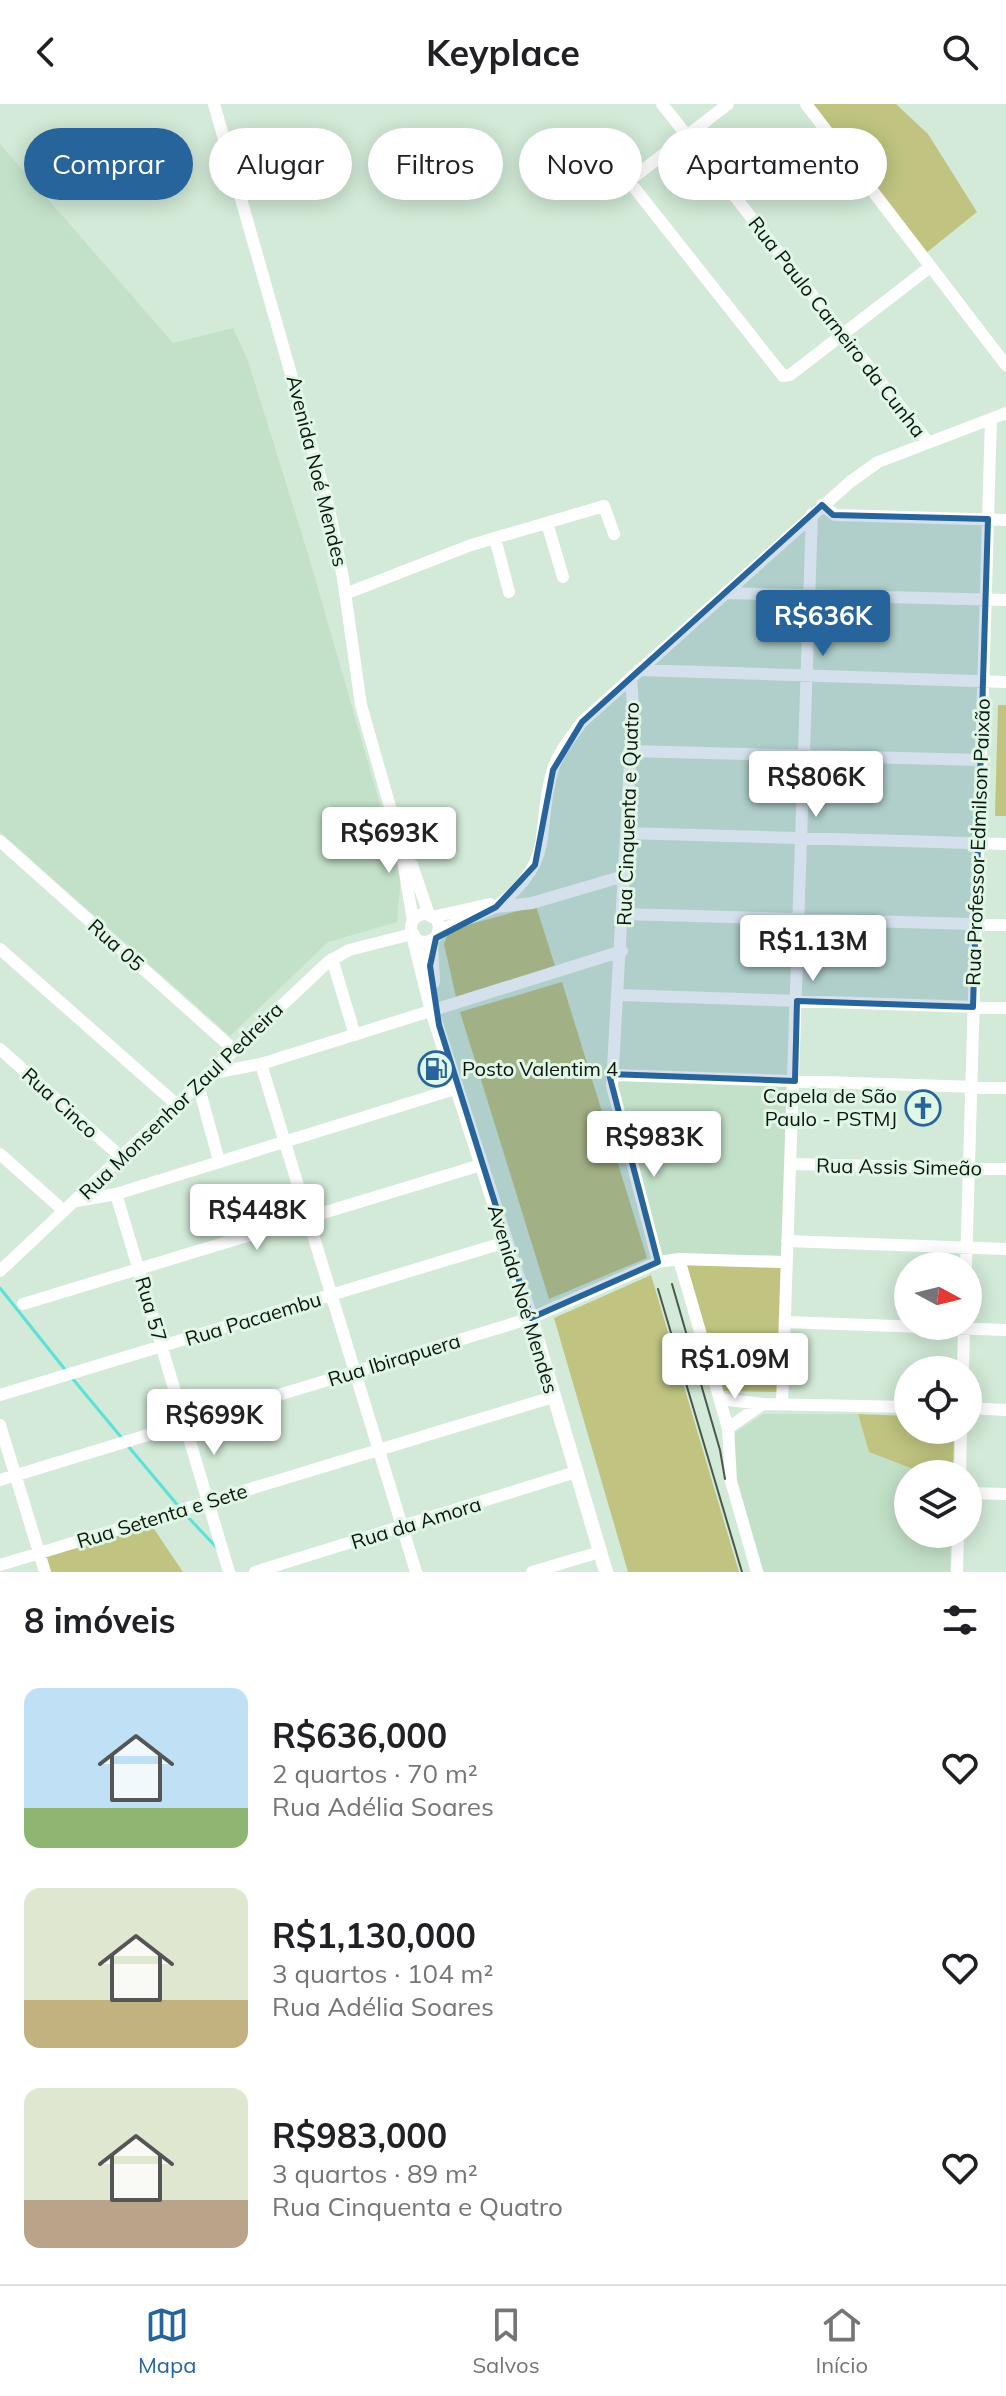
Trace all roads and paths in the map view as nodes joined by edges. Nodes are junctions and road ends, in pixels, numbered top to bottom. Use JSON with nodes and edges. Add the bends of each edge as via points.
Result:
{"nodes":[{"id":1,"x":214,"y":104,"type":"edge"},
{"id":2,"x":662,"y":104,"type":"edge"},
{"id":3,"x":728,"y":104,"type":"edge"},
{"id":4,"x":806,"y":104,"type":"edge"},
{"id":5,"x":680,"y":128,"type":"edge"},
{"id":6,"x":696,"y":128,"type":"edge"},
{"id":7,"x":658,"y":158,"type":"edge"},
{"id":8,"x":736,"y":200,"type":"edge"},
{"id":9,"x":930,"y":267,"type":"junction"},
{"id":10,"x":842,"y":335,"type":"junction"},
{"id":11,"x":1006,"y":365,"type":"edge"},
{"id":12,"x":1006,"y":413,"type":"edge"},
{"id":13,"x":991,"y":419,"type":"junction"},
{"id":14,"x":990,"y":439,"type":"junction"},
{"id":15,"x":1006,"y":440,"type":"edge"},
{"id":16,"x":928,"y":442,"type":"junction"},
{"id":17,"x":817,"y":510,"type":"junction"},
{"id":18,"x":988,"y":519,"type":"junction"},
{"id":19,"x":1006,"y":520,"type":"edge"},
{"id":20,"x":547,"y":523,"type":"junction"},
{"id":21,"x":614,"y":534,"type":"dead end"},
{"id":22,"x":495,"y":538,"type":"junction"},
{"id":23,"x":563,"y":577,"type":"dead end"},
{"id":24,"x":509,"y":592,"type":"dead end"},
{"id":25,"x":725,"y":593,"type":"junction"},
{"id":26,"x":345,"y":594,"type":"junction"},
{"id":27,"x":810,"y":595,"type":"junction"},
{"id":28,"x":985,"y":600,"type":"junction"},
{"id":29,"x":1006,"y":600,"type":"edge"},
{"id":30,"x":635,"y":673,"type":"junction"},
{"id":31,"x":807,"y":675,"type":"junction"},
{"id":32,"x":983,"y":681,"type":"junction"},
{"id":33,"x":1006,"y":682,"type":"edge"},
{"id":34,"x":629,"y":751,"type":"junction"},
{"id":35,"x":805,"y":755,"type":"junction"},
{"id":36,"x":981,"y":760,"type":"junction"},
{"id":37,"x":626,"y":833,"type":"junction"},
{"id":38,"x":802,"y":837,"type":"junction"},
{"id":39,"x":0,"y":841,"type":"edge"},
{"id":40,"x":400,"y":842,"type":"junction"},
{"id":41,"x":978,"y":843,"type":"junction"},
{"id":42,"x":1006,"y":844,"type":"edge"},
{"id":43,"x":624,"y":876,"type":"junction"},
{"id":44,"x":497,"y":904,"type":"junction"},
{"id":45,"x":624,"y":914,"type":"junction"},
{"id":46,"x":431,"y":916,"type":"junction"},
{"id":47,"x":800,"y":919,"type":"junction"},
{"id":48,"x":976,"y":925,"type":"junction"},
{"id":49,"x":1006,"y":925,"type":"edge"},
{"id":50,"x":412,"y":929,"type":"junction"},
{"id":51,"x":434,"y":936,"type":"junction"},
{"id":52,"x":0,"y":949,"type":"edge"},
{"id":53,"x":622,"y":951,"type":"junction"},
{"id":54,"x":332,"y":959,"type":"junction"},
{"id":55,"x":619,"y":995,"type":"junction"},
{"id":56,"x":797,"y":1001,"type":"junction"},
{"id":57,"x":973,"y":1007,"type":"junction"},
{"id":58,"x":1006,"y":1008,"type":"edge"},
{"id":59,"x":437,"y":1015,"type":"junction"},
{"id":60,"x":355,"y":1035,"type":"junction"},
{"id":61,"x":0,"y":1049,"type":"edge"},
{"id":62,"x":233,"y":1049,"type":"junction"},
{"id":63,"x":261,"y":1064,"type":"junction"},
{"id":64,"x":208,"y":1074,"type":"junction"},
{"id":65,"x":615,"y":1075,"type":"junction"},
{"id":66,"x":795,"y":1081,"type":"junction"},
{"id":67,"x":198,"y":1084,"type":"junction"},
{"id":68,"x":971,"y":1087,"type":"junction"},
{"id":69,"x":458,"y":1088,"type":"junction"},
{"id":70,"x":1006,"y":1088,"type":"edge"},
{"id":71,"x":176,"y":1104,"type":"junction"},
{"id":72,"x":286,"y":1140,"type":"junction"},
{"id":73,"x":0,"y":1154,"type":"edge"},
{"id":74,"x":120,"y":1156,"type":"junction"},
{"id":75,"x":219,"y":1161,"type":"junction"},
{"id":76,"x":792,"y":1164,"type":"junction"},
{"id":77,"x":481,"y":1165,"type":"junction"},
{"id":78,"x":969,"y":1168,"type":"junction"},
{"id":79,"x":1006,"y":1169,"type":"edge"},
{"id":80,"x":116,"y":1194,"type":"junction"},
{"id":81,"x":77,"y":1201,"type":"junction"},
{"id":82,"x":64,"y":1211,"type":"junction"},
{"id":83,"x":310,"y":1217,"type":"junction"},
{"id":84,"x":787,"y":1241,"type":"junction"},
{"id":85,"x":506,"y":1242,"type":"junction"},
{"id":86,"x":966,"y":1248,"type":"junction"},
{"id":87,"x":1006,"y":1249,"type":"edge"},
{"id":88,"x":966,"y":1252,"type":"edge"},
{"id":89,"x":679,"y":1259,"type":"junction"},
{"id":90,"x":658,"y":1262,"type":"junction"},
{"id":91,"x":786,"y":1262,"type":"junction"},
{"id":92,"x":139,"y":1267,"type":"junction"},
{"id":93,"x":0,"y":1271,"type":"edge"},
{"id":94,"x":334,"y":1295,"type":"junction"},
{"id":95,"x":23,"y":1304,"type":"dead end"},
{"id":96,"x":531,"y":1318,"type":"junction"},
{"id":97,"x":785,"y":1322,"type":"junction"},
{"id":98,"x":894,"y":1325,"type":"edge"},
{"id":99,"x":982,"y":1328,"type":"edge"},
{"id":100,"x":1006,"y":1330,"type":"edge"},
{"id":101,"x":162,"y":1346,"type":"junction"},
{"id":102,"x":356,"y":1372,"type":"junction"},
{"id":103,"x":0,"y":1395,"type":"edge"},
{"id":104,"x":553,"y":1397,"type":"junction"},
{"id":105,"x":720,"y":1399,"type":"junction"},
{"id":106,"x":763,"y":1404,"type":"junction"},
{"id":107,"x":782,"y":1404,"type":"junction"},
{"id":108,"x":894,"y":1407,"type":"edge"},
{"id":109,"x":982,"y":1409,"type":"edge"},
{"id":110,"x":1006,"y":1410,"type":"edge"},
{"id":111,"x":186,"y":1424,"type":"junction"},
{"id":112,"x":0,"y":1425,"type":"edge"},
{"id":113,"x":728,"y":1428,"type":"junction"},
{"id":114,"x":380,"y":1449,"type":"junction"},
{"id":115,"x":576,"y":1472,"type":"junction"},
{"id":116,"x":15,"y":1475,"type":"junction"},
{"id":117,"x":0,"y":1480,"type":"edge"},
{"id":118,"x":982,"y":1493,"type":"edge"},
{"id":119,"x":1006,"y":1494,"type":"edge"},
{"id":120,"x":208,"y":1501,"type":"junction"},
{"id":121,"x":402,"y":1527,"type":"junction"},
{"id":122,"x":958,"y":1548,"type":"edge"},
{"id":123,"x":600,"y":1552,"type":"junction"},
{"id":124,"x":39,"y":1553,"type":"junction"},
{"id":125,"x":0,"y":1565,"type":"edge"},
{"id":126,"x":45,"y":1572,"type":"edge"},
{"id":127,"x":229,"y":1572,"type":"edge"},
{"id":128,"x":255,"y":1572,"type":"edge"},
{"id":129,"x":416,"y":1572,"type":"edge"},
{"id":130,"x":532,"y":1572,"type":"edge"},
{"id":131,"x":606,"y":1572,"type":"edge"},
{"id":132,"x":757,"y":1572,"type":"edge"},
{"id":133,"x":959,"y":1572,"type":"edge"}],
"edges":[{"from":1,"to":26,"type":"street","name":"Avenida Noé Mendes","via":[[328,504]]},
{"from":2,"to":5,"type":"street","name":"Rua Paulo Carneiro da Cunha"},
{"from":3,"to":6,"type":"street"},
{"from":4,"to":9,"type":"street"},
{"from":7,"to":10,"type":"street","via":[[629,181],[779,373],[790,375]]},
{"from":8,"to":10,"type":"street","name":"Rua Paulo Carneiro da Cunha"},
{"from":9,"to":10,"type":"street"},
{"from":9,"to":11,"type":"street"},
{"from":10,"to":16,"type":"street","name":"Rua Paulo Carneiro da Cunha"},
{"from":12,"to":13,"type":"street"},
{"from":13,"to":14,"type":"street","name":"Rua Professor Edmilson Paixão"},
{"from":13,"to":16,"type":"street"},
{"from":14,"to":15,"type":"street"},
{"from":14,"to":18,"type":"street","name":"Rua Professor Edmilson Paixão"},
{"from":16,"to":17,"type":"street","via":[[872,466]]},
{"from":17,"to":18,"type":"street","via":[[835,515]]},
{"from":17,"to":25,"type":"street"},
{"from":17,"to":27,"type":"street"},
{"from":18,"to":19,"type":"street"},
{"from":18,"to":28,"type":"street","name":"Rua Professor Edmilson Paixão"},
{"from":20,"to":21,"type":"street","via":[[604,506]]},
{"from":20,"to":22,"type":"street"},
{"from":20,"to":23,"type":"street"},
{"from":22,"to":24,"type":"street"},
{"from":22,"to":26,"type":"street"},
{"from":25,"to":27,"type":"street"},
{"from":25,"to":30,"type":"street"},
{"from":26,"to":40,"type":"street","name":"Avenida Noé Mendes","via":[[361,705]]},
{"from":27,"to":28,"type":"street"},
{"from":27,"to":31,"type":"street"},
{"from":28,"to":29,"type":"street"},
{"from":28,"to":32,"type":"street","name":"Rua Professor Edmilson Paixão"},
{"from":30,"to":31,"type":"street"},
{"from":30,"to":34,"type":"street","name":"Rua Cinquenta e Quatro"},
{"from":30,"to":44,"type":"street","via":[[582,722],[562,749],[551,777],[540,856],[522,884]]},
{"from":31,"to":32,"type":"street"},
{"from":31,"to":35,"type":"street"},
{"from":32,"to":33,"type":"street"},
{"from":32,"to":36,"type":"street","name":"Rua Professor Edmilson Paixão"},
{"from":34,"to":35,"type":"street"},
{"from":34,"to":37,"type":"street","name":"Rua Cinquenta e Quatro"},
{"from":35,"to":36,"type":"street"},
{"from":35,"to":38,"type":"street"},
{"from":36,"to":41,"type":"street","name":"Rua Professor Edmilson Paixão"},
{"from":37,"to":38,"type":"street"},
{"from":37,"to":43,"type":"street","name":"Rua Cinquenta e Quatro"},
{"from":38,"to":41,"type":"street"},
{"from":38,"to":47,"type":"street"},
{"from":39,"to":62,"type":"street","name":"Rua 05"},
{"from":40,"to":46,"type":"street","name":"Avenida Noé Mendes"},
{"from":40,"to":50,"type":"street","name":"Avenida Noé Mendes"},
{"from":41,"to":42,"type":"street"},
{"from":41,"to":48,"type":"street","name":"Rua Professor Edmilson Paixão"},
{"from":43,"to":44,"type":"street","via":[[532,903]]},
{"from":43,"to":45,"type":"street","name":"Rua Cinquenta e Quatro"},
{"from":44,"to":46,"type":"street","name":"Rua Monsenhor Zaul Pedreira"},
{"from":44,"to":51,"type":"street"},
{"from":45,"to":47,"type":"street"},
{"from":45,"to":53,"type":"street","name":"Rua Cinquenta e Quatro"},
{"from":46,"to":50,"type":"street","name":"Rua Monsenhor Zaul Pedreira","via":[[420,915]]},
{"from":46,"to":51,"type":"street","name":"Avenida Noé Mendes"},
{"from":47,"to":48,"type":"street"},
{"from":47,"to":56,"type":"street"},
{"from":48,"to":49,"type":"street"},
{"from":48,"to":57,"type":"street","name":"Rua Professor Edmilson Paixão"},
{"from":50,"to":51,"type":"street","via":[[422,942]]},
{"from":50,"to":54,"type":"street","name":"Rua Monsenhor Zaul Pedreira"},
{"from":50,"to":59,"type":"main road","name":"Avenida Noé Mendes"},
{"from":51,"to":59,"type":"main road","name":"Avenida Noé Mendes","via":[[430,966]]},
{"from":52,"to":71,"type":"street"},
{"from":53,"to":55,"type":"street","name":"Rua Cinquenta e Quatro"},
{"from":53,"to":59,"type":"street","name":"Rua Cinquenta e Quatro"},
{"from":54,"to":60,"type":"street"},
{"from":54,"to":62,"type":"street","name":"Rua Monsenhor Zaul Pedreira"},
{"from":55,"to":56,"type":"street"},
{"from":55,"to":65,"type":"street","name":"Rua Cinquenta e Quatro"},
{"from":56,"to":57,"type":"street"},
{"from":56,"to":66,"type":"street"},
{"from":57,"to":58,"type":"street"},
{"from":57,"to":68,"type":"street","name":"Rua Professor Edmilson Paixão"},
{"from":59,"to":60,"type":"street","name":"Rua Cinquenta e Quatro"},
{"from":59,"to":69,"type":"main road","name":"Avenida Noé Mendes"},
{"from":60,"to":63,"type":"street","name":"Rua Cinquenta e Quatro"},
{"from":61,"to":74,"type":"street","name":"Rua Cinco"},
{"from":62,"to":64,"type":"street","name":"Rua Monsenhor Zaul Pedreira"},
{"from":63,"to":64,"type":"street","name":"Rua Cinquenta e Quatro"},
{"from":63,"to":72,"type":"street"},
{"from":64,"to":67,"type":"street","name":"Rua Monsenhor Zaul Pedreira"},
{"from":65,"to":66,"type":"street"},
{"from":65,"to":90,"type":"street","name":"Rua Cinquenta e Quatro","via":[[616,1106]]},
{"from":66,"to":68,"type":"street"},
{"from":66,"to":76,"type":"street"},
{"from":67,"to":71,"type":"street","name":"Rua Monsenhor Zaul Pedreira"},
{"from":67,"to":75,"type":"street"},
{"from":68,"to":70,"type":"street"},
{"from":68,"to":78,"type":"street","name":"Rua Professor Edmilson Paixão"},
{"from":69,"to":72,"type":"street"},
{"from":69,"to":77,"type":"main road","name":"Avenida Noé Mendes"},
{"from":71,"to":74,"type":"street","name":"Rua Monsenhor Zaul Pedreira"},
{"from":72,"to":75,"type":"street"},
{"from":72,"to":83,"type":"street"},
{"from":73,"to":82,"type":"street"},
{"from":74,"to":81,"type":"street","name":"Rua Monsenhor Zaul Pedreira"},
{"from":75,"to":80,"type":"street"},
{"from":76,"to":78,"type":"street","name":"Rua Assis Simeão"},
{"from":76,"to":84,"type":"street"},
{"from":77,"to":83,"type":"street"},
{"from":77,"to":85,"type":"main road","name":"Avenida Noé Mendes"},
{"from":78,"to":79,"type":"street","name":"Rua Assis Simeão"},
{"from":78,"to":86,"type":"street","name":"Rua Professor Edmilson Paixão"},
{"from":80,"to":81,"type":"street"},
{"from":80,"to":92,"type":"street","name":"Rua 57"},
{"from":81,"to":82,"type":"street","name":"Rua Monsenhor Zaul Pedreira"},
{"from":82,"to":93,"type":"street","name":"Rua Monsenhor Zaul Pedreira"},
{"from":83,"to":92,"type":"street"},
{"from":83,"to":94,"type":"street"},
{"from":84,"to":86,"type":"street"},
{"from":84,"to":91,"type":"street"},
{"from":85,"to":94,"type":"street","name":"Rua Pacaembu"},
{"from":85,"to":96,"type":"main road","name":"Avenida Noé Mendes"},
{"from":86,"to":87,"type":"street"},
{"from":86,"to":88,"type":"street","name":"Rua Professor Edmilson Paixão"},
{"from":89,"to":90,"type":"street","name":"Rua Ibirapuera"},
{"from":89,"to":91,"type":"street","name":"Rua Ibirapuera"},
{"from":89,"to":105,"type":"street"},
{"from":90,"to":96,"type":"street","name":"Rua Ibirapuera"},
{"from":91,"to":97,"type":"street"},
{"from":92,"to":95,"type":"street"},
{"from":92,"to":101,"type":"street","name":"Rua 57"},
{"from":94,"to":101,"type":"street","name":"Rua Pacaembu"},
{"from":94,"to":102,"type":"street"},
{"from":96,"to":102,"type":"street","name":"Rua Ibirapuera"},
{"from":96,"to":104,"type":"main road","name":"Avenida Noé Mendes"},
{"from":97,"to":98,"type":"street"},
{"from":97,"to":107,"type":"street"},
{"from":99,"to":100,"type":"street"},
{"from":101,"to":103,"type":"street","name":"Rua Pacaembu"},
{"from":101,"to":111,"type":"street","name":"Rua 57"},
{"from":102,"to":111,"type":"street","name":"Rua Ibirapuera"},
{"from":102,"to":114,"type":"street"},
{"from":104,"to":114,"type":"street","name":"Rua Setenta e Sete"},
{"from":104,"to":115,"type":"main road","name":"Avenida Noé Mendes"},
{"from":105,"to":106,"type":"street"},
{"from":105,"to":113,"type":"street"},
{"from":106,"to":107,"type":"street"},
{"from":106,"to":113,"type":"street"},
{"from":107,"to":108,"type":"street"},
{"from":109,"to":110,"type":"street"},
{"from":111,"to":116,"type":"street","name":"Rua Ibirapuera"},
{"from":111,"to":120,"type":"street","name":"Rua 57"},
{"from":112,"to":116,"type":"street"},
{"from":113,"to":132,"type":"street","via":[[731,1481]]},
{"from":114,"to":120,"type":"street","name":"Rua Setenta e Sete"},
{"from":114,"to":121,"type":"street"},
{"from":115,"to":121,"type":"street","name":"Rua da Amora"},
{"from":115,"to":123,"type":"main road","name":"Avenida Noé Mendes"},
{"from":116,"to":117,"type":"street","name":"Rua Ibirapuera"},
{"from":116,"to":124,"type":"street"},
{"from":118,"to":119,"type":"street"},
{"from":120,"to":124,"type":"street","name":"Rua Setenta e Sete"},
{"from":120,"to":127,"type":"street","name":"Rua 57"},
{"from":121,"to":128,"type":"street","name":"Rua da Amora"},
{"from":121,"to":129,"type":"street"},
{"from":122,"to":133,"type":"street"},
{"from":123,"to":130,"type":"street"},
{"from":123,"to":131,"type":"main road","name":"Avenida Noé Mendes"},
{"from":124,"to":125,"type":"street","name":"Rua Setenta e Sete"},
{"from":124,"to":126,"type":"street"}]}
